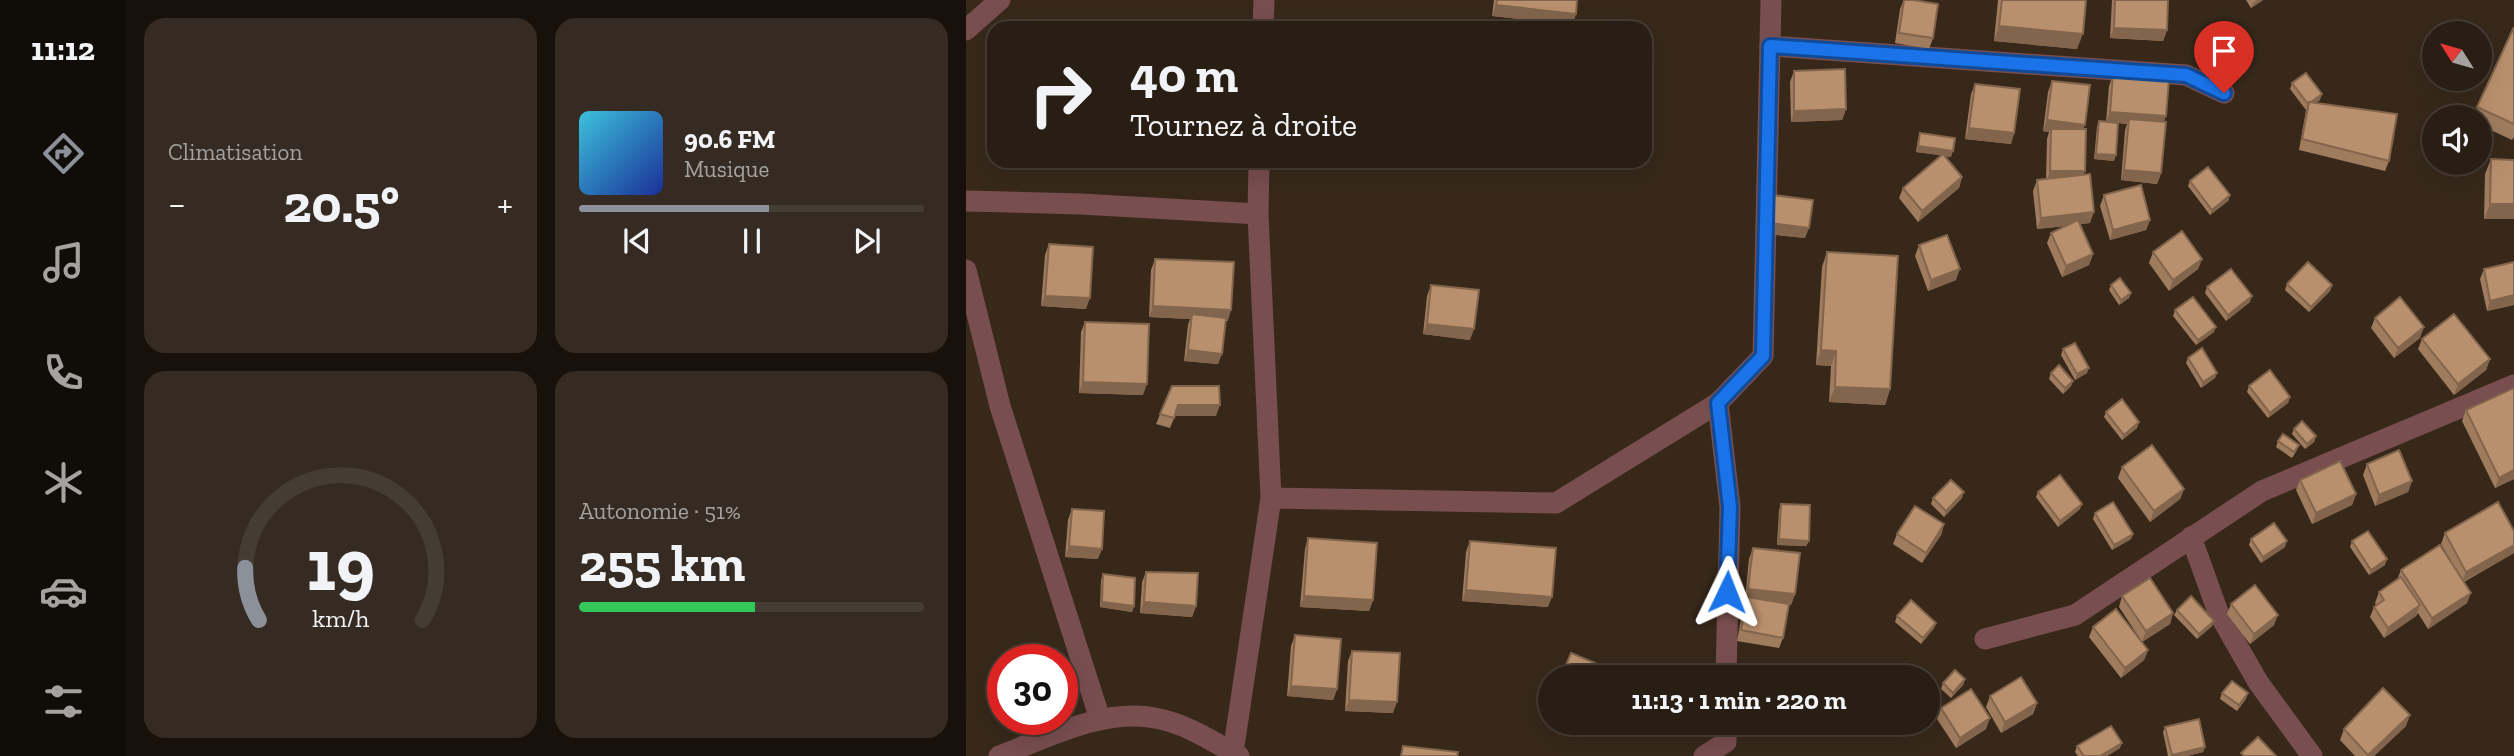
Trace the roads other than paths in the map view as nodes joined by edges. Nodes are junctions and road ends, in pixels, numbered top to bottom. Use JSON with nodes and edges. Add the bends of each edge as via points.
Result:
{"nodes":[{"id":1,"x":1000,"y":0,"type":"edge"},
{"id":2,"x":1264,"y":0,"type":"edge"},
{"id":3,"x":1771,"y":0,"type":"edge"},
{"id":4,"x":1263,"y":21,"type":"edge"},
{"id":5,"x":966,"y":30,"type":"edge"},
{"id":6,"x":1770,"y":46,"type":"junction"},
{"id":7,"x":2224,"y":93,"type":"dead end"},
{"id":8,"x":1259,"y":168,"type":"edge"},
{"id":9,"x":966,"y":201,"type":"edge"},
{"id":10,"x":1258,"y":214,"type":"junction"},
{"id":11,"x":966,"y":270,"type":"edge"},
{"id":12,"x":2514,"y":385,"type":"edge"},
{"id":13,"x":1718,"y":403,"type":"junction"},
{"id":14,"x":1271,"y":498,"type":"junction"},
{"id":15,"x":2191,"y":537,"type":"junction"},
{"id":16,"x":1985,"y":639,"type":"dead end"},
{"id":17,"x":1726,"y":665,"type":"edge"},
{"id":18,"x":1100,"y":719,"type":"junction"},
{"id":19,"x":1726,"y":735,"type":"edge"},
{"id":20,"x":1033,"y":749,"type":"edge"},
{"id":21,"x":1236,"y":754,"type":"edge"},
{"id":22,"x":999,"y":756,"type":"edge"},
{"id":23,"x":1704,"y":756,"type":"edge"},
{"id":24,"x":2312,"y":756,"type":"edge"}],
"edges":[{"from":1,"to":5,"type":"street"},
{"from":2,"to":4,"type":"street"},
{"from":3,"to":6,"type":"street"},
{"from":6,"to":7,"type":"street","via":[[2186,75]]},
{"from":6,"to":13,"type":"street","via":[[1763,356]]},
{"from":8,"to":10,"type":"street"},
{"from":9,"to":10,"type":"street"},
{"from":10,"to":14,"type":"street"},
{"from":11,"to":18,"type":"street","via":[[1000,406]]},
{"from":12,"to":15,"type":"street","via":[[2262,491]]},
{"from":13,"to":14,"type":"street","via":[[1556,503]]},
{"from":13,"to":17,"type":"street","via":[[1730,507]]},
{"from":14,"to":21,"type":"street"},
{"from":15,"to":16,"type":"street","via":[[2075,615]]},
{"from":15,"to":24,"type":"street","via":[[2218,612],[2258,682]]},
{"from":18,"to":20,"type":"street"},
{"from":18,"to":21,"type":"street","via":[[1155,718]]},
{"from":19,"to":23,"type":"street","via":[[1726,742]]},
{"from":20,"to":22,"type":"street"}]}
